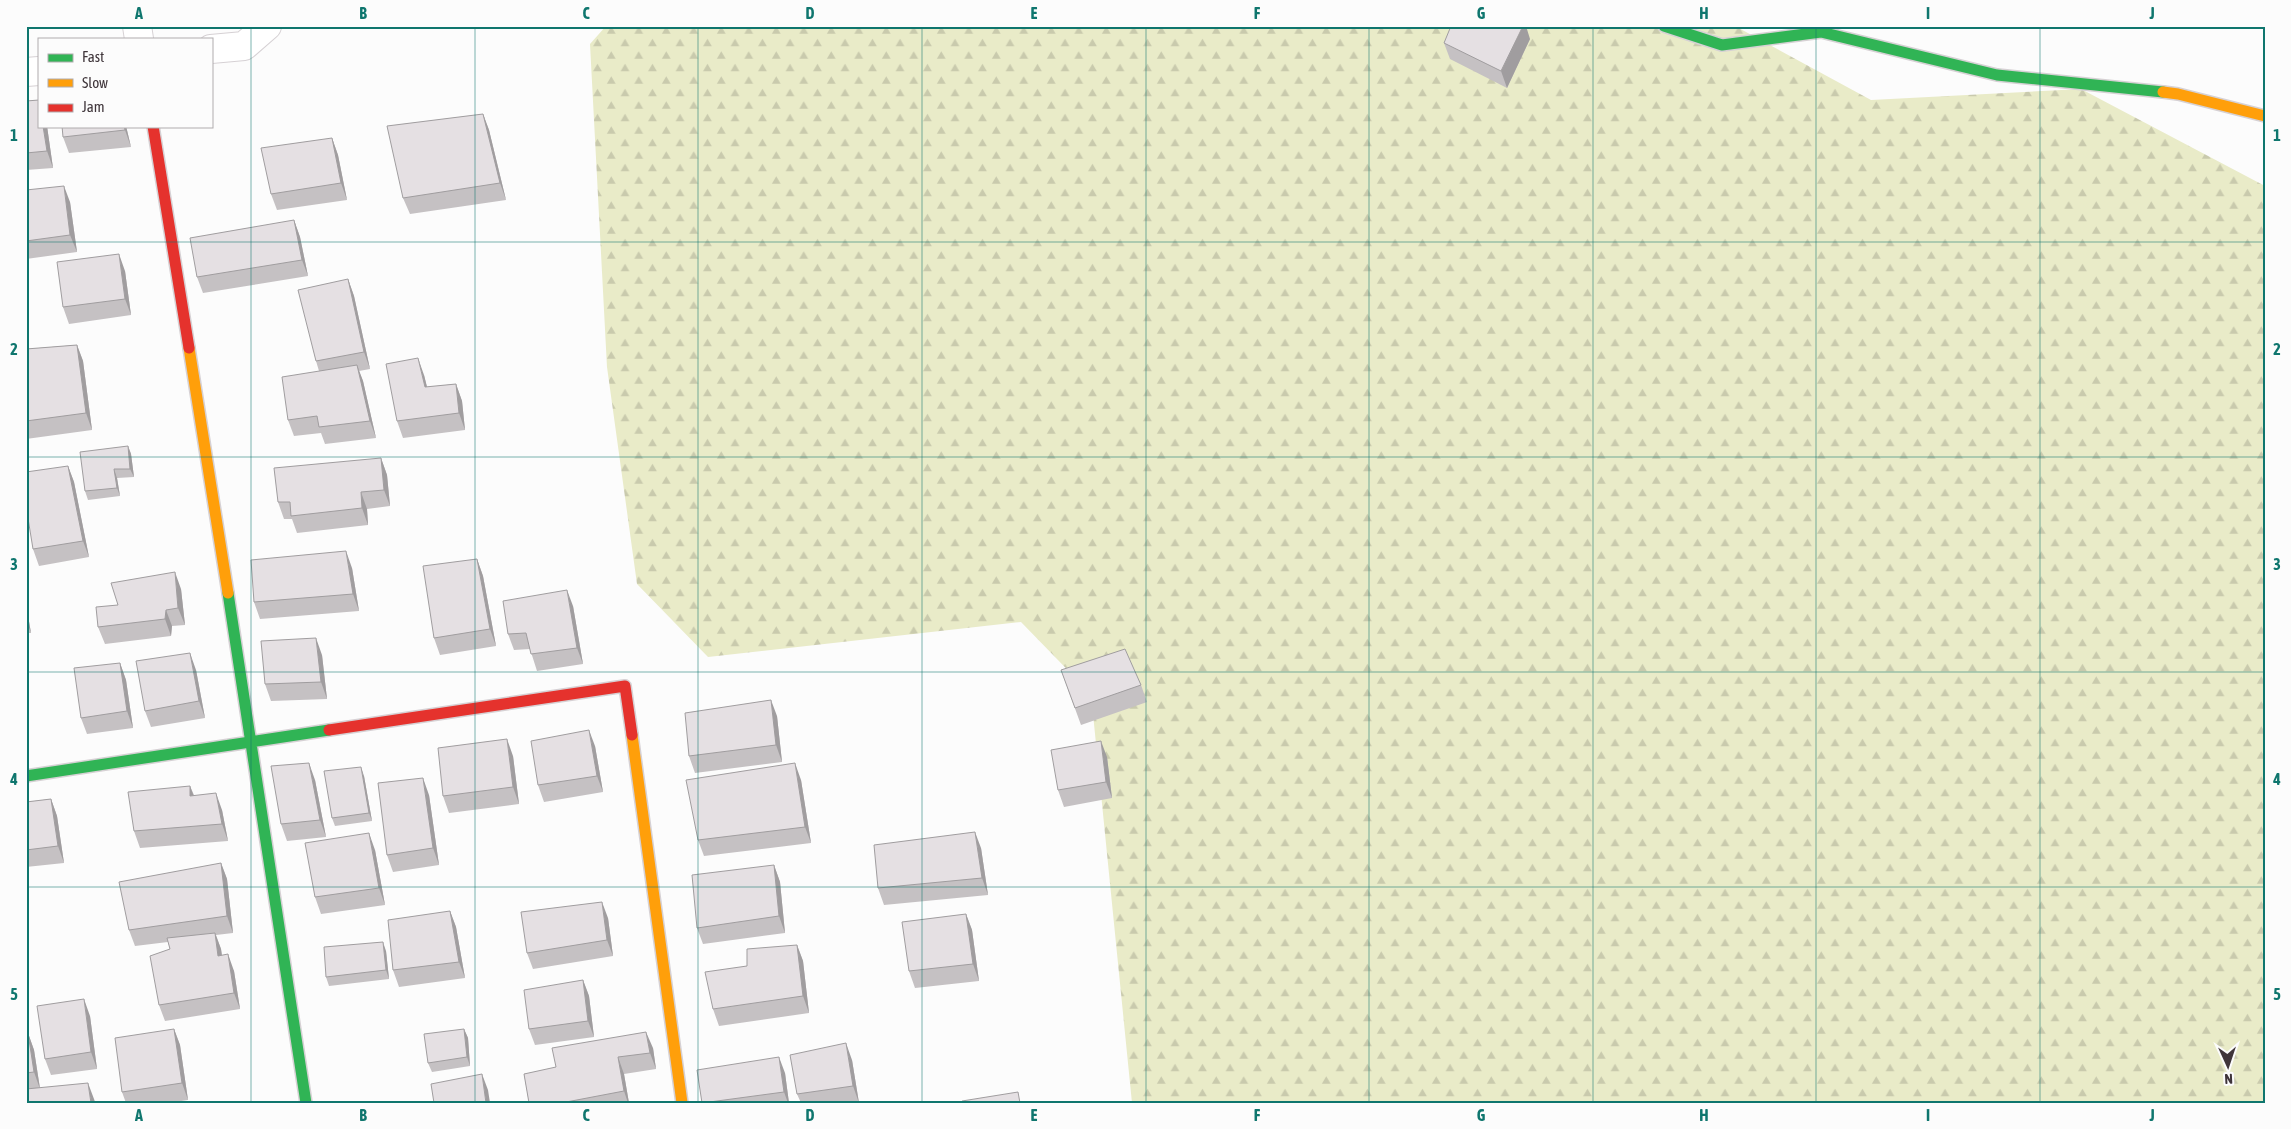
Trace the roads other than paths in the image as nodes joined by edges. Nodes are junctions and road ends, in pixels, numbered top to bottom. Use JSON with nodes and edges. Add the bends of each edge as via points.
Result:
{"nodes":[{"id":1,"x":268,"y":26,"type":"edge"},
{"id":2,"x":1664,"y":26,"type":"edge"},
{"id":3,"x":212,"y":49,"type":"edge"},
{"id":4,"x":2265,"y":116,"type":"edge"},
{"id":5,"x":153,"y":128,"type":"edge"},
{"id":6,"x":252,"y":742,"type":"junction"},
{"id":7,"x":26,"y":776,"type":"edge"},
{"id":8,"x":306,"y":1103,"type":"edge"},
{"id":9,"x":682,"y":1103,"type":"edge"}],
"edges":[{"from":1,"to":3,"type":"street","via":[[244,46]]},
{"from":2,"to":4,"type":"street","via":[[1722,45],[1821,32],[1997,76],[2178,94]]},
{"from":5,"to":6,"type":"street"},
{"from":6,"to":7,"type":"street"},
{"from":6,"to":8,"type":"street"},
{"from":6,"to":9,"type":"street","via":[[625,686]]}]}
